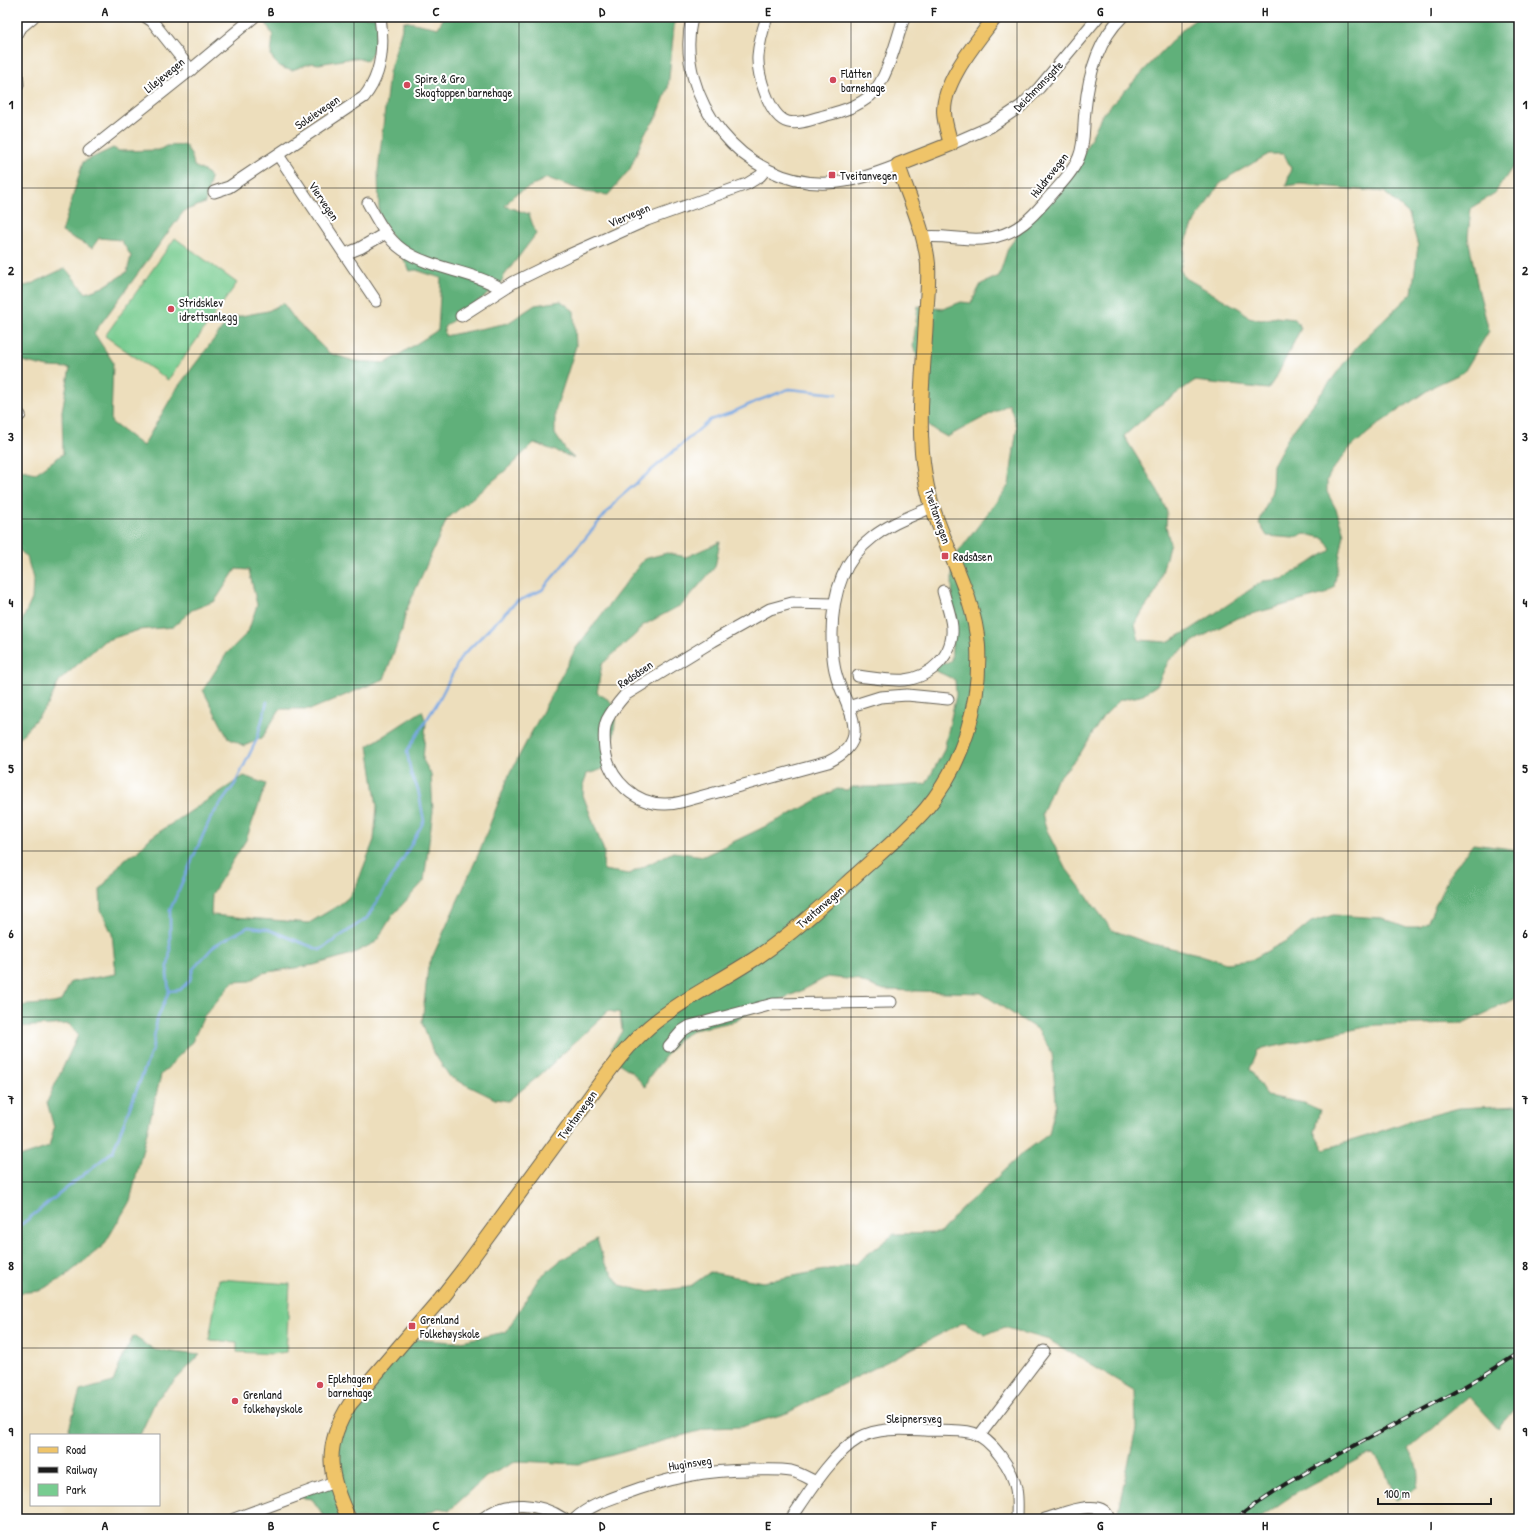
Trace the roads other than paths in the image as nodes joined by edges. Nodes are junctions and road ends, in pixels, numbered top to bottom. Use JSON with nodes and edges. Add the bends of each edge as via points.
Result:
{"nodes":[{"id":1,"x":33,"y":17,"type":"edge"},
{"id":2,"x":146,"y":17,"type":"edge"},
{"id":3,"x":254,"y":17,"type":"edge"},
{"id":4,"x":380,"y":17,"type":"edge"},
{"id":5,"x":692,"y":17,"type":"edge"},
{"id":6,"x":767,"y":17,"type":"edge"},
{"id":7,"x":904,"y":17,"type":"edge"},
{"id":8,"x":995,"y":17,"type":"edge"},
{"id":9,"x":1098,"y":17,"type":"edge"},
{"id":10,"x":1122,"y":17,"type":"edge"},
{"id":11,"x":17,"y":32,"type":"edge"},
{"id":12,"x":191,"y":70,"type":"junction"},
{"id":13,"x":17,"y":72,"type":"edge"},
{"id":14,"x":18,"y":85,"type":"edge"},
{"id":15,"x":951,"y":144,"type":"junction"},
{"id":16,"x":89,"y":151,"type":"dead end"},
{"id":17,"x":278,"y":155,"type":"junction"},
{"id":18,"x":898,"y":165,"type":"junction"},
{"id":19,"x":766,"y":169,"type":"junction"},
{"id":20,"x":214,"y":192,"type":"dead end"},
{"id":21,"x":368,"y":203,"type":"dead end"},
{"id":22,"x":386,"y":233,"type":"junction"},
{"id":23,"x":923,"y":237,"type":"junction"},
{"id":24,"x":345,"y":254,"type":"junction"},
{"id":25,"x":502,"y":289,"type":"junction"},
{"id":26,"x":376,"y":301,"type":"dead end"},
{"id":27,"x":461,"y":316,"type":"dead end"},
{"id":28,"x":932,"y":507,"type":"junction"},
{"id":29,"x":943,"y":592,"type":"dead end"},
{"id":30,"x":833,"y":604,"type":"junction"},
{"id":31,"x":858,"y":676,"type":"dead end"},
{"id":32,"x":894,"y":680,"type":"junction"},
{"id":33,"x":948,"y":699,"type":"dead end"},
{"id":34,"x":867,"y":700,"type":"junction"},
{"id":35,"x":848,"y":707,"type":"junction"},
{"id":36,"x":891,"y":1002,"type":"dead end"},
{"id":37,"x":669,"y":1046,"type":"dead end"},
{"id":38,"x":1044,"y":1351,"type":"dead end"},
{"id":39,"x":979,"y":1436,"type":"junction"},
{"id":40,"x":334,"y":1482,"type":"junction"},
{"id":41,"x":816,"y":1482,"type":"junction"},
{"id":42,"x":234,"y":1519,"type":"edge"},
{"id":43,"x":349,"y":1519,"type":"edge"},
{"id":44,"x":482,"y":1519,"type":"edge"},
{"id":45,"x":564,"y":1519,"type":"edge"},
{"id":46,"x":575,"y":1519,"type":"edge"},
{"id":47,"x":791,"y":1519,"type":"edge"},
{"id":48,"x":1017,"y":1519,"type":"edge"},
{"id":49,"x":1045,"y":1519,"type":"edge"},
{"id":50,"x":1109,"y":1519,"type":"edge"}],
"edges":[{"from":1,"to":11,"type":"street"},
{"from":2,"to":12,"type":"street"},
{"from":3,"to":12,"type":"street","name":"Lilejevegen"},
{"from":4,"to":17,"type":"street","name":"Soleievegen","via":[[382,52],[373,82],[364,97]]},
{"from":5,"to":19,"type":"street","via":[[689,58],[698,95],[724,136]]},
{"from":6,"to":7,"type":"street","via":[[758,66],[770,105],[780,118],[788,122],[802,122],[837,112],[859,104],[871,95],[883,77]]},
{"from":8,"to":15,"type":"main road","via":[[949,85],[944,111]]},
{"from":9,"to":15,"type":"street","name":"Deichmansgate","via":[[1021,106],[990,126]]},
{"from":10,"to":23,"type":"street","name":"Huldrevegen","via":[[1094,62],[1087,88],[1080,156],[1036,212],[1017,229],[994,237],[976,240],[935,235]]},
{"from":12,"to":16,"type":"street","name":"Lilejevegen"},
{"from":13,"to":14,"type":"street"},
{"from":15,"to":18,"type":"main road","name":"Deichmansgate"},
{"from":17,"to":20,"type":"street","name":"Soleievegen","via":[[229,187]]},
{"from":17,"to":24,"type":"street","name":"Viervegen"},
{"from":18,"to":19,"type":"street","via":[[866,176],[827,183],[795,180]]},
{"from":18,"to":23,"type":"main road","name":"Tveitanvegen"},
{"from":19,"to":25,"type":"street","name":"Viervegen","via":[[747,184],[647,220],[545,266]]},
{"from":21,"to":22,"type":"street"},
{"from":22,"to":24,"type":"street"},
{"from":22,"to":25,"type":"street","via":[[402,249],[415,257],[482,278]]},
{"from":23,"to":28,"type":"main road","name":"Tveitanvegen","via":[[928,273],[922,446],[925,477]]},
{"from":24,"to":26,"type":"street","name":"Viervegen"},
{"from":25,"to":27,"type":"street","name":"Viervegen"},
{"from":28,"to":30,"type":"street","name":"Rødsåsen","via":[[883,529],[871,538],[850,562]]},
{"from":28,"to":40,"type":"main road","name":"Tveitanvegen","via":[[967,591],[978,649],[976,685],[969,726],[942,788],[912,824],[796,928],[669,1012],[627,1048],[463,1270],[350,1404],[342,1416],[333,1440],[331,1464]]},
{"from":29,"to":32,"type":"street","via":[[952,628],[947,652],[941,662],[918,677]]},
{"from":30,"to":35,"type":"street","name":"Rødsåsen","via":[[833,658]]},
{"from":30,"to":35,"type":"street","name":"Rødsåsen","via":[[792,603],[770,609],[625,695],[607,721],[604,734],[606,758],[614,775],[624,787],[645,801],[666,804],[681,802],[828,762],[838,757],[849,746],[854,730]]},
{"from":31,"to":32,"type":"street"},
{"from":32,"to":34,"type":"street","via":[[874,692]]},
{"from":33,"to":34,"type":"street","via":[[907,695]]},
{"from":34,"to":35,"type":"street"},
{"from":36,"to":37,"type":"street","via":[[773,1004],[690,1026]]},
{"from":38,"to":39,"type":"street"},
{"from":39,"to":41,"type":"street","name":"Sleipnersveg","via":[[961,1432],[908,1429],[869,1433],[848,1446]]},
{"from":39,"to":48,"type":"street","name":"Sleipnersveg","via":[[993,1448],[1012,1476],[1016,1488]]},
{"from":40,"to":42,"type":"street"},
{"from":40,"to":43,"type":"main road","name":"Tveitanvegen"},
{"from":41,"to":46,"type":"street","name":"Huginsveg","via":[[792,1471],[738,1470],[689,1475],[663,1480],[612,1498],[592,1507]]},
{"from":41,"to":47,"type":"street","name":"Sleipnersveg"},
{"from":44,"to":45,"type":"street","via":[[498,1509],[527,1505],[543,1508]]},
{"from":49,"to":50,"type":"street","via":[[1092,1507],[1102,1509]]}]}
